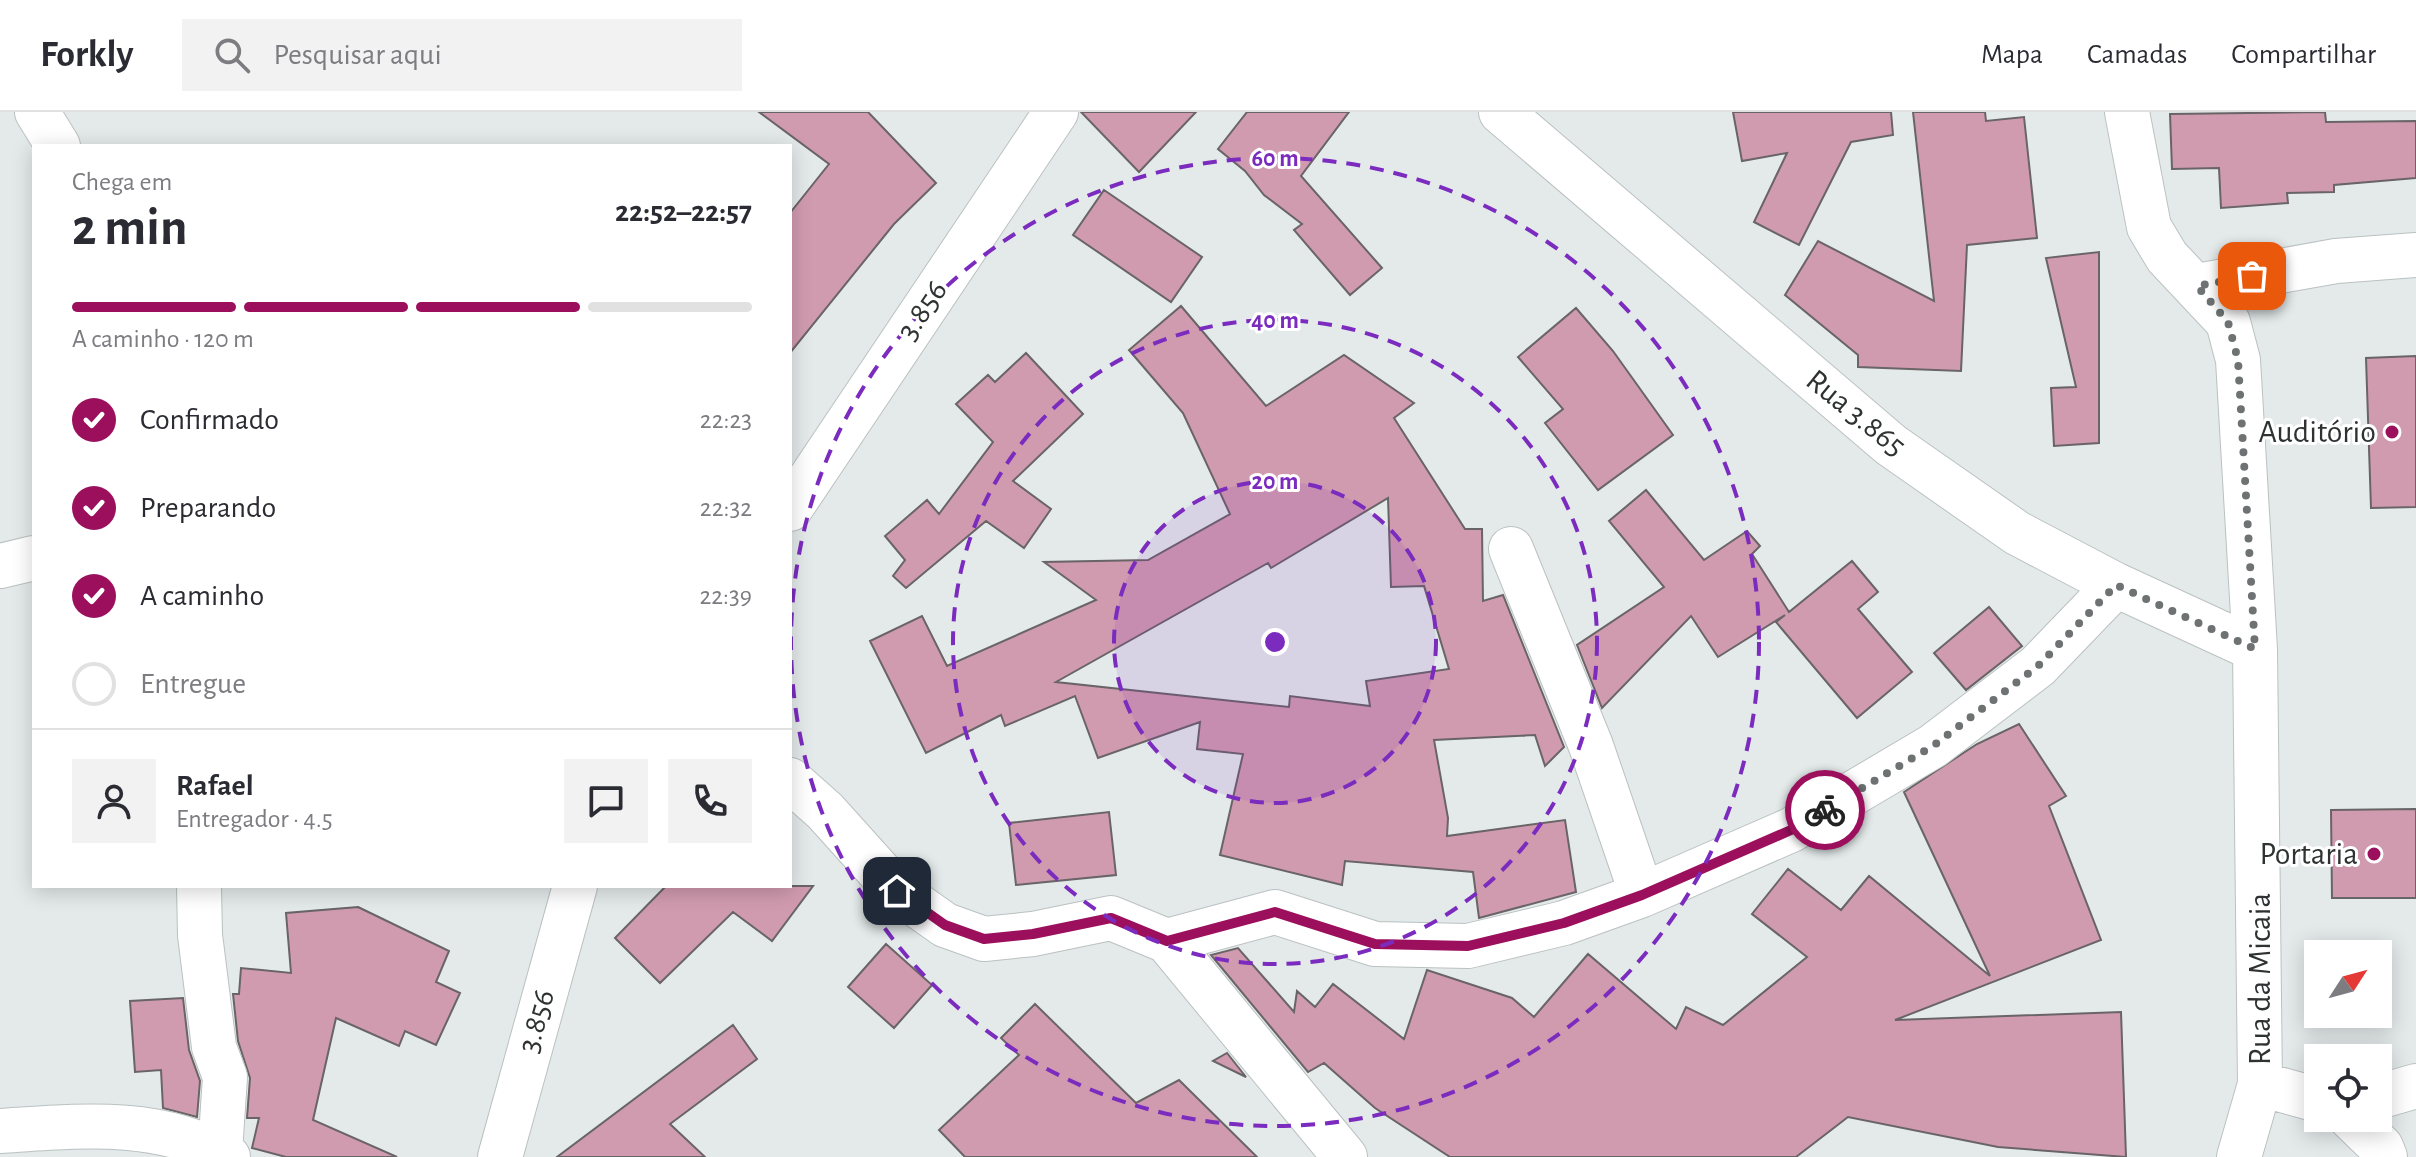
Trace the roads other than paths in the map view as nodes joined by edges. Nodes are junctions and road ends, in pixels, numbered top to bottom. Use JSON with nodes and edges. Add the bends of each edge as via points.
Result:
{"nodes":[{"id":1,"x":37,"y":112,"type":"edge"},
{"id":2,"x":1056,"y":112,"type":"edge"},
{"id":3,"x":1501,"y":112,"type":"edge"},
{"id":4,"x":2127,"y":112,"type":"edge"},
{"id":5,"x":57,"y":144,"type":"edge"},
{"id":6,"x":2416,"y":255,"type":"edge"},
{"id":7,"x":2197,"y":286,"type":"junction"},
{"id":8,"x":792,"y":506,"type":"edge"},
{"id":9,"x":1511,"y":549,"type":"dead end"},
{"id":10,"x":32,"y":558,"type":"edge"},
{"id":11,"x":0,"y":566,"type":"edge"},
{"id":12,"x":2116,"y":585,"type":"junction"},
{"id":13,"x":2255,"y":649,"type":"junction"},
{"id":14,"x":792,"y":782,"type":"edge"},
{"id":15,"x":199,"y":888,"type":"edge"},
{"id":16,"x":574,"y":888,"type":"edge"},
{"id":17,"x":1642,"y":895,"type":"junction"},
{"id":18,"x":1167,"y":941,"type":"junction"},
{"id":19,"x":2260,"y":1084,"type":"junction"},
{"id":20,"x":2416,"y":1086,"type":"edge"},
{"id":21,"x":2392,"y":1093,"type":"edge"},
{"id":22,"x":2304,"y":1096,"type":"edge"},
{"id":23,"x":0,"y":1131,"type":"edge"},
{"id":24,"x":2365,"y":1132,"type":"edge"},
{"id":25,"x":2416,"y":1147,"type":"edge"},
{"id":26,"x":224,"y":1155,"type":"edge"},
{"id":27,"x":500,"y":1157,"type":"edge"},
{"id":28,"x":1345,"y":1157,"type":"edge"},
{"id":29,"x":2239,"y":1157,"type":"edge"},
{"id":30,"x":2385,"y":1157,"type":"edge"},
{"id":31,"x":2411,"y":1157,"type":"edge"}],
"edges":[{"from":1,"to":5,"type":"street"},
{"from":2,"to":8,"type":"street","name":"3.856"},
{"from":3,"to":12,"type":"street","name":"Rua 3.865","via":[[1891,445],[2017,533]]},
{"from":4,"to":7,"type":"street","name":"Rua da Micaia","via":[[2149,227],[2167,257]]},
{"from":6,"to":7,"type":"street","via":[[2336,261]]},
{"from":7,"to":13,"type":"street","name":"Rua da Micaia","via":[[2228,322],[2238,360]]},
{"from":9,"to":17,"type":"street","via":[[1591,746]]},
{"from":10,"to":11,"type":"street"},
{"from":12,"to":13,"type":"street","name":"Rua 3.865"},
{"from":12,"to":17,"type":"street","via":[[2038,666],[1933,746],[1791,830]]},
{"from":13,"to":19,"type":"street","name":"Rua da Micaia"},
{"from":14,"to":18,"type":"street","via":[[897,891],[945,925],[984,939],[1111,918]]},
{"from":15,"to":26,"type":"street","via":[[214,1047],[225,1077]]},
{"from":16,"to":27,"type":"street","name":"3.856"},
{"from":17,"to":18,"type":"street","via":[[1564,923],[1468,946],[1375,944],[1275,912]]},
{"from":18,"to":28,"type":"street"},
{"from":19,"to":22,"type":"street"},
{"from":19,"to":29,"type":"street","name":"Rua da Micaia"},
{"from":20,"to":21,"type":"street"},
{"from":23,"to":26,"type":"street","via":[[107,1125],[150,1129],[196,1140]]},
{"from":24,"to":30,"type":"street"},
{"from":25,"to":31,"type":"street"}]}
